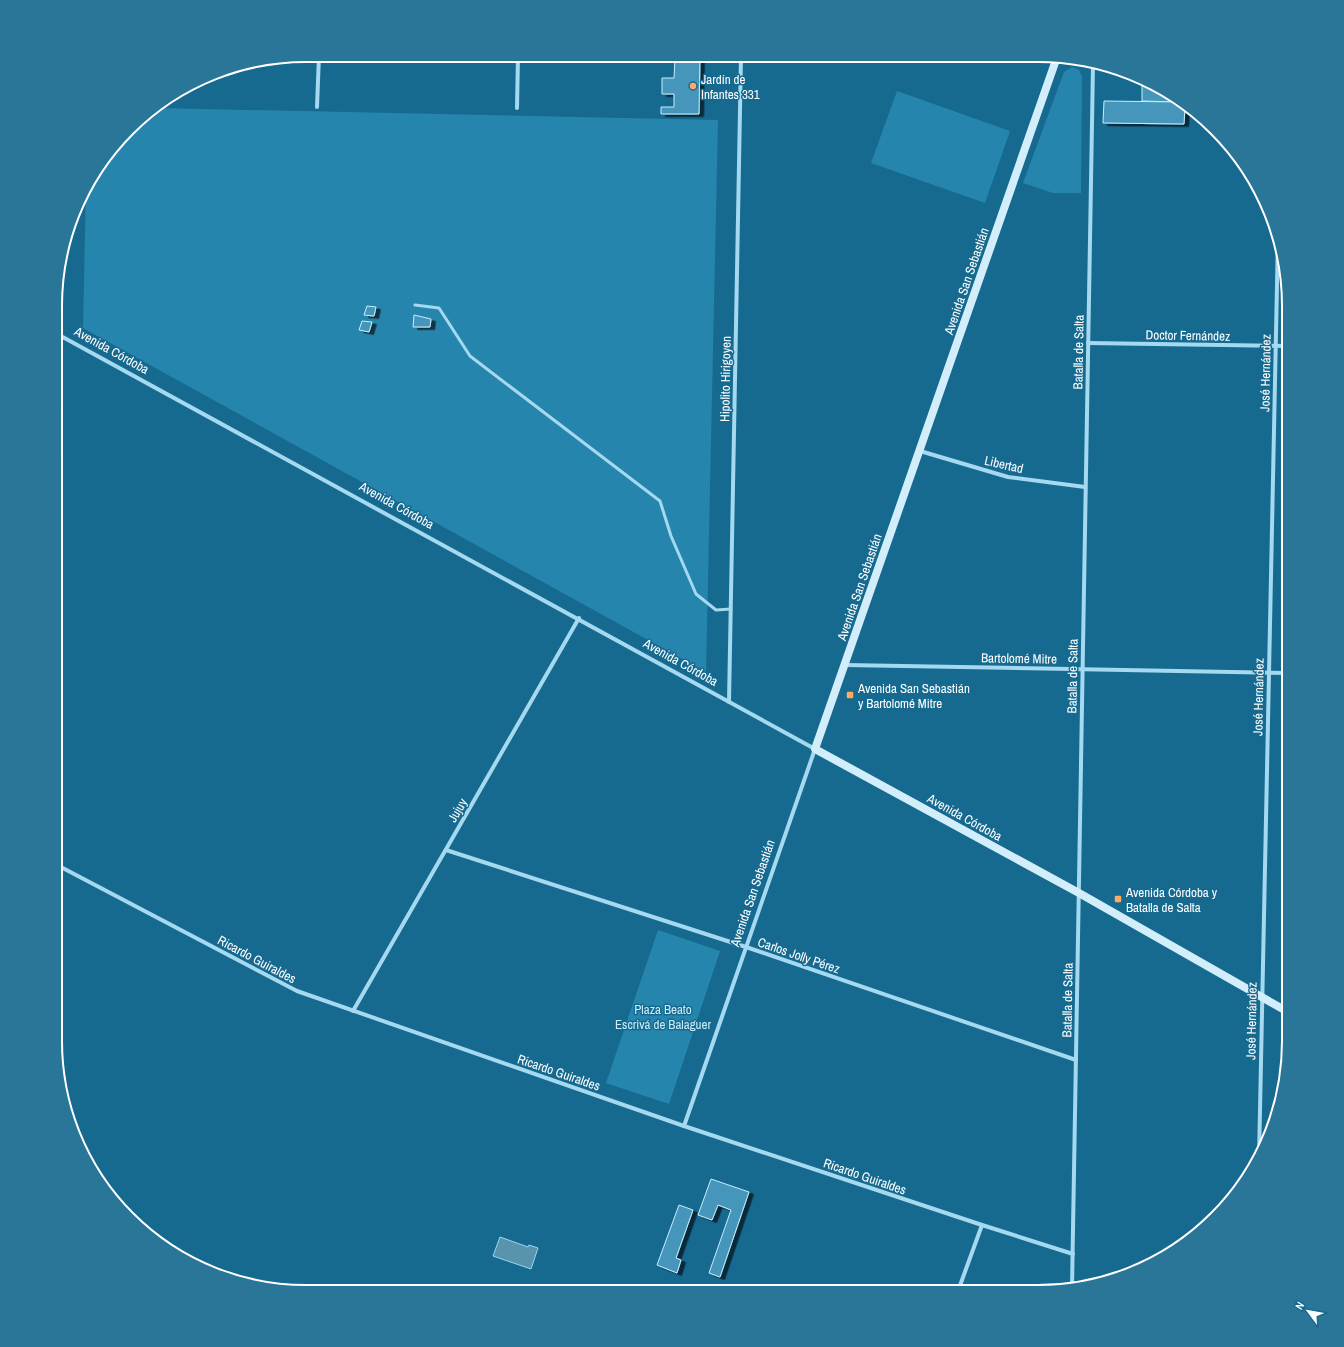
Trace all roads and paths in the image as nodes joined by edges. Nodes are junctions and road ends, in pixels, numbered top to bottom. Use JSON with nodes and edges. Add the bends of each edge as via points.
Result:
{"nodes":[{"id":1,"x":319,"y":62,"type":"edge"},
{"id":2,"x":518,"y":62,"type":"edge"},
{"id":3,"x":741,"y":62,"type":"edge"},
{"id":4,"x":1055,"y":63,"type":"edge"},
{"id":5,"x":1093,"y":68,"type":"edge"},
{"id":6,"x":318,"y":107,"type":"dead end"},
{"id":7,"x":516,"y":108,"type":"dead end"},
{"id":8,"x":1277,"y":260,"type":"edge"},
{"id":9,"x":415,"y":305,"type":"dead end"},
{"id":10,"x":62,"y":337,"type":"edge"},
{"id":11,"x":1088,"y":343,"type":"junction"},
{"id":12,"x":1275,"y":346,"type":"junction"},
{"id":13,"x":1282,"y":346,"type":"edge"},
{"id":14,"x":920,"y":451,"type":"junction"},
{"id":15,"x":1085,"y":487,"type":"junction"},
{"id":16,"x":731,"y":609,"type":"junction"},
{"id":17,"x":579,"y":618,"type":"junction"},
{"id":18,"x":845,"y":665,"type":"junction"},
{"id":19,"x":1082,"y":669,"type":"junction"},
{"id":20,"x":1269,"y":673,"type":"junction"},
{"id":21,"x":1282,"y":673,"type":"edge"},
{"id":22,"x":729,"y":702,"type":"junction"},
{"id":23,"x":815,"y":749,"type":"junction"},
{"id":24,"x":446,"y":850,"type":"junction"},
{"id":25,"x":62,"y":868,"type":"edge"},
{"id":26,"x":1079,"y":893,"type":"junction"},
{"id":27,"x":746,"y":947,"type":"junction"},
{"id":28,"x":1262,"y":997,"type":"junction"},
{"id":29,"x":1282,"y":1009,"type":"edge"},
{"id":30,"x":353,"y":1011,"type":"junction"},
{"id":31,"x":1076,"y":1060,"type":"junction"},
{"id":32,"x":684,"y":1126,"type":"junction"},
{"id":33,"x":1258,"y":1146,"type":"edge"},
{"id":34,"x":982,"y":1225,"type":"junction"},
{"id":35,"x":1073,"y":1254,"type":"junction"},
{"id":36,"x":1072,"y":1283,"type":"edge"},
{"id":37,"x":961,"y":1285,"type":"edge"}],
"edges":[{"from":1,"to":6,"type":"street"},
{"from":2,"to":7,"type":"street"},
{"from":3,"to":16,"type":"street","name":"Hipolito Hirigoyen"},
{"from":4,"to":14,"type":"street","name":"Avenida San Sebastián"},
{"from":5,"to":11,"type":"street","name":"Batalla de Salta"},
{"from":8,"to":12,"type":"street","name":"José Hernández"},
{"from":9,"to":16,"type":"lane","via":[[439,308],[470,356],[660,501],[671,536],[696,594],[716,610]]},
{"from":10,"to":17,"type":"street","name":"Avenida Córdoba"},
{"from":11,"to":12,"type":"street","name":"Doctor Fernández"},
{"from":11,"to":15,"type":"street","name":"Batalla de Salta"},
{"from":12,"to":13,"type":"street","name":"Doctor Fernández"},
{"from":12,"to":20,"type":"street","name":"José Hernández"},
{"from":14,"to":15,"type":"street","name":"Libertad","via":[[1008,477]]},
{"from":14,"to":18,"type":"street","name":"Avenida San Sebastián"},
{"from":15,"to":19,"type":"street","name":"Batalla de Salta"},
{"from":16,"to":22,"type":"street","name":"Hipolito Hirigoyen"},
{"from":17,"to":22,"type":"street","name":"Avenida Córdoba"},
{"from":17,"to":24,"type":"street","name":"Jujuy"},
{"from":18,"to":19,"type":"street","name":"Bartolomé Mitre"},
{"from":18,"to":23,"type":"street","name":"Avenida San Sebastián"},
{"from":19,"to":20,"type":"street","name":"Bartolomé Mitre"},
{"from":19,"to":26,"type":"street","name":"Batalla de Salta"},
{"from":20,"to":21,"type":"street","name":"Bartolomé Mitre"},
{"from":20,"to":28,"type":"street","name":"José Hernández"},
{"from":22,"to":23,"type":"street","name":"Avenida Córdoba"},
{"from":23,"to":26,"type":"street","name":"Avenida Córdoba"},
{"from":23,"to":27,"type":"street","name":"Avenida San Sebastián"},
{"from":24,"to":27,"type":"street","name":"Carlos Jolly Pérez"},
{"from":24,"to":30,"type":"street","name":"Jujuy"},
{"from":25,"to":30,"type":"street","name":"Ricardo Guiraldes","via":[[297,991]]},
{"from":26,"to":28,"type":"street","name":"Avenida Córdoba"},
{"from":26,"to":31,"type":"street","name":"Batalla de Salta"},
{"from":27,"to":31,"type":"street","name":"Carlos Jolly Pérez"},
{"from":27,"to":32,"type":"street","name":"Avenida San Sebastián"},
{"from":28,"to":29,"type":"street","name":"Avenida Córdoba"},
{"from":28,"to":33,"type":"street","name":"José Hernández"},
{"from":30,"to":32,"type":"street","name":"Ricardo Guiraldes"},
{"from":31,"to":35,"type":"street","name":"Batalla de Salta"},
{"from":32,"to":34,"type":"street","name":"Ricardo Guiraldes"},
{"from":34,"to":35,"type":"street","name":"Ricardo Guiraldes"},
{"from":34,"to":37,"type":"street"},
{"from":35,"to":36,"type":"street","name":"Batalla de Salta"}]}
